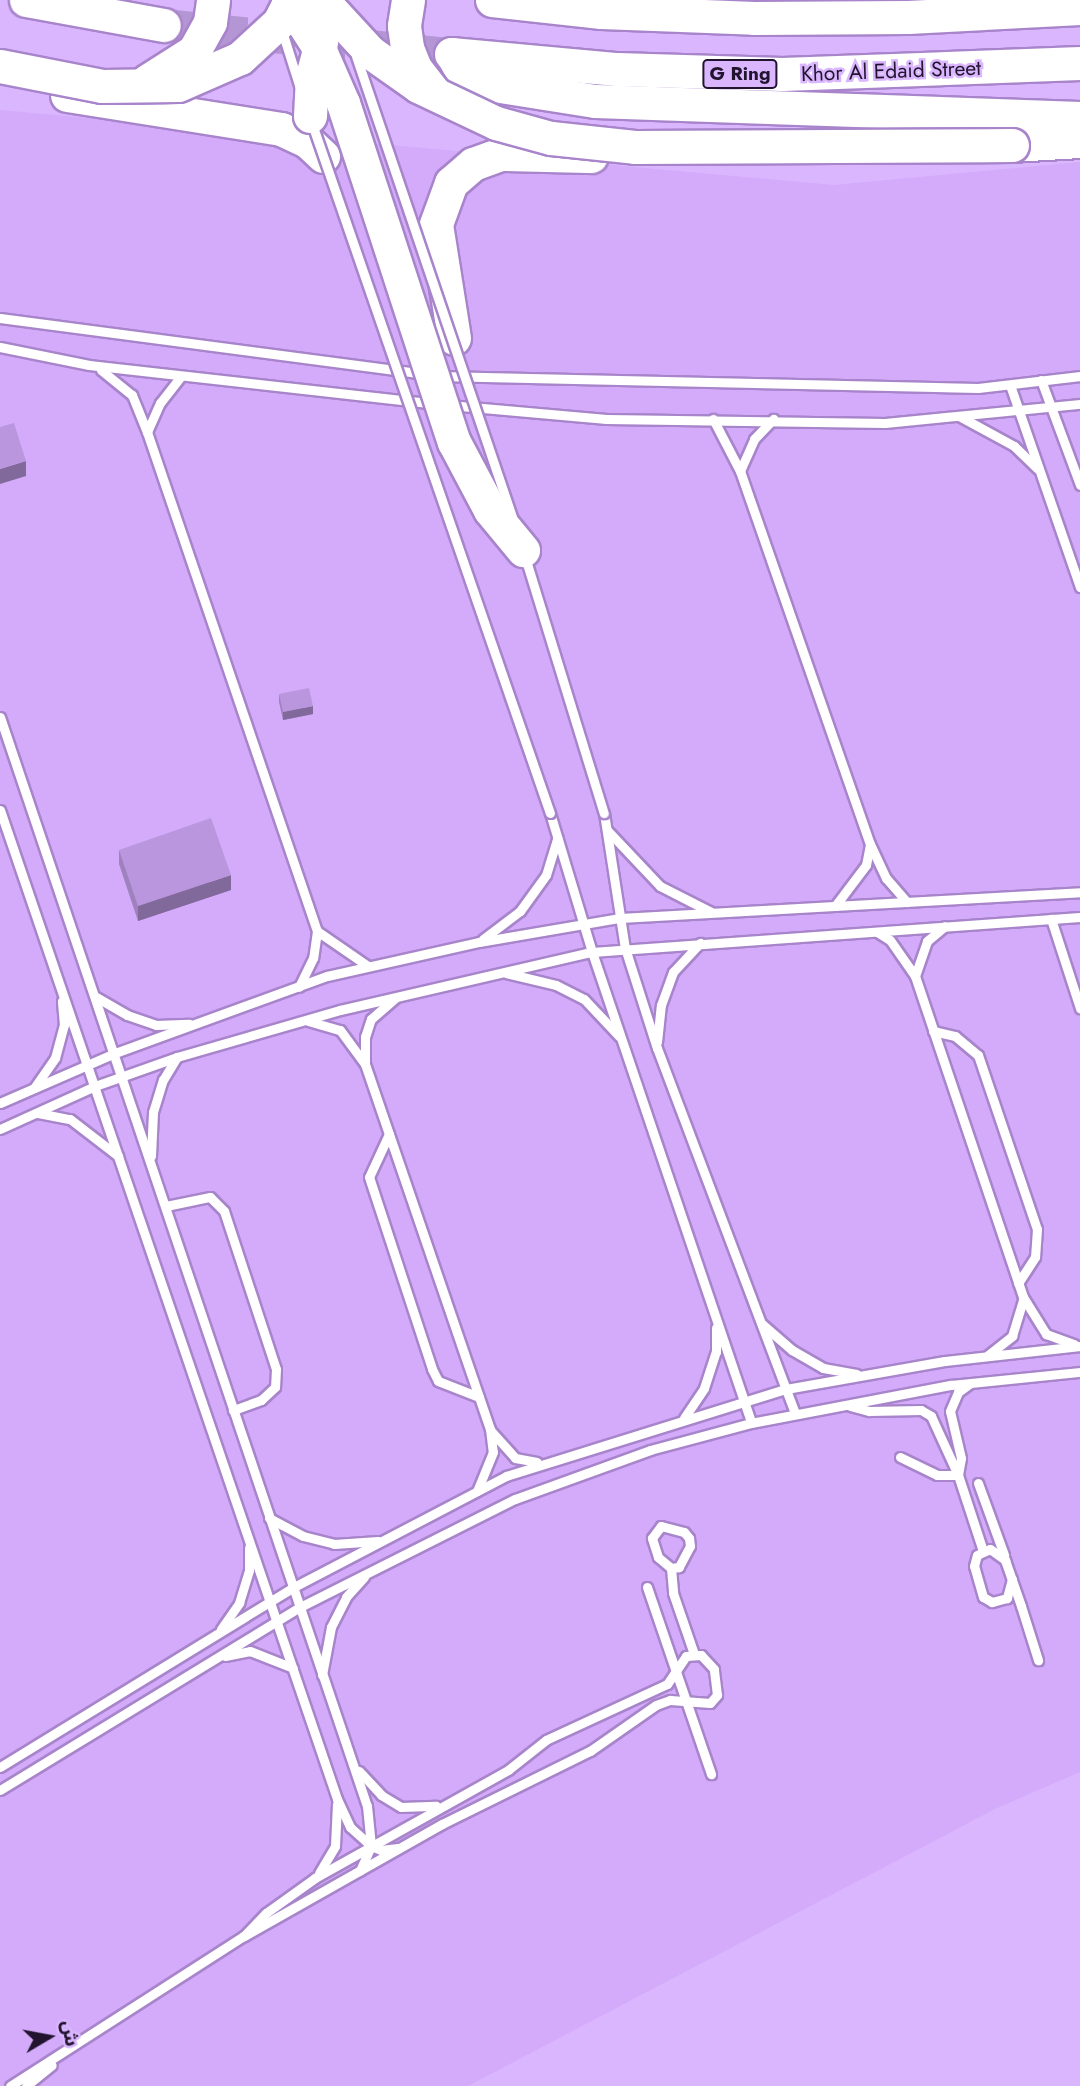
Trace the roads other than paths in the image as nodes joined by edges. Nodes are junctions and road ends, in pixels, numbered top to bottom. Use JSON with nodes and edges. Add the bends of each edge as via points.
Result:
{"nodes":[{"id":1,"x":26,"y":0,"type":"edge"},
{"id":2,"x":213,"y":0,"type":"edge"},
{"id":3,"x":408,"y":0,"type":"edge"},
{"id":4,"x":492,"y":0,"type":"edge"},
{"id":5,"x":680,"y":0,"type":"edge"},
{"id":6,"x":284,"y":7,"type":"edge"},
{"id":7,"x":1080,"y":8,"type":"edge"},
{"id":8,"x":337,"y":9,"type":"edge"},
{"id":9,"x":601,"y":12,"type":"junction"},
{"id":10,"x":164,"y":25,"type":"tunnel mouth"},
{"id":11,"x":319,"y":48,"type":"junction"},
{"id":12,"x":1080,"y":63,"type":"edge"},
{"id":13,"x":6,"y":68,"type":"edge"},
{"id":14,"x":128,"y":88,"type":"junction"},
{"id":15,"x":444,"y":101,"type":"junction"},
{"id":16,"x":310,"y":116,"type":"junction"},
{"id":17,"x":1080,"y":118,"type":"edge"},
{"id":18,"x":1080,"y":141,"type":"edge"},
{"id":19,"x":718,"y":148,"type":"junction"},
{"id":20,"x":323,"y":156,"type":"junction"},
{"id":21,"x":0,"y":318,"type":"edge"},
{"id":22,"x":454,"y":338,"type":"junction"},
{"id":23,"x":0,"y":347,"type":"edge"},
{"id":24,"x":89,"y":365,"type":"junction"},
{"id":25,"x":1080,"y":376,"type":"edge"},
{"id":26,"x":180,"y":377,"type":"junction"},
{"id":27,"x":1041,"y":380,"type":"junction"},
{"id":28,"x":1010,"y":384,"type":"junction"},
{"id":29,"x":1080,"y":404,"type":"edge"},
{"id":30,"x":1050,"y":407,"type":"junction"},
{"id":31,"x":1018,"y":411,"type":"junction"},
{"id":32,"x":957,"y":415,"type":"junction"},
{"id":33,"x":713,"y":419,"type":"junction"},
{"id":34,"x":773,"y":419,"type":"junction"},
{"id":35,"x":147,"y":432,"type":"junction"},
{"id":36,"x":1038,"y":469,"type":"junction"},
{"id":37,"x":740,"y":471,"type":"junction"},
{"id":38,"x":1080,"y":485,"type":"edge"},
{"id":39,"x":523,"y":550,"type":"junction"},
{"id":40,"x":1080,"y":587,"type":"edge"},
{"id":41,"x":0,"y":718,"type":"edge"},
{"id":42,"x":0,"y":810,"type":"edge"},
{"id":43,"x":608,"y":831,"type":"junction"},
{"id":44,"x":558,"y":836,"type":"junction"},
{"id":45,"x":870,"y":844,"type":"junction"},
{"id":46,"x":1080,"y":892,"type":"edge"},
{"id":47,"x":907,"y":902,"type":"junction"},
{"id":48,"x":835,"y":906,"type":"junction"},
{"id":49,"x":713,"y":913,"type":"junction"},
{"id":50,"x":1080,"y":917,"type":"edge"},
{"id":51,"x":620,"y":918,"type":"junction"},
{"id":52,"x":1051,"y":919,"type":"junction"},
{"id":53,"x":585,"y":924,"type":"junction"},
{"id":54,"x":945,"y":926,"type":"junction"},
{"id":55,"x":317,"y":931,"type":"junction"},
{"id":56,"x":875,"y":931,"type":"junction"},
{"id":57,"x":480,"y":942,"type":"junction"},
{"id":58,"x":700,"y":943,"type":"junction"},
{"id":59,"x":625,"y":948,"type":"junction"},
{"id":60,"x":592,"y":952,"type":"junction"},
{"id":61,"x":368,"y":966,"type":"junction"},
{"id":62,"x":501,"y":972,"type":"junction"},
{"id":63,"x":915,"y":976,"type":"junction"},
{"id":64,"x":60,"y":986,"type":"junction"},
{"id":65,"x":299,"y":987,"type":"junction"},
{"id":66,"x":400,"y":995,"type":"junction"},
{"id":67,"x":96,"y":996,"type":"junction"},
{"id":68,"x":1080,"y":1008,"type":"edge"},
{"id":69,"x":302,"y":1021,"type":"junction"},
{"id":70,"x":198,"y":1023,"type":"junction"},
{"id":71,"x":933,"y":1031,"type":"junction"},
{"id":72,"x":621,"y":1039,"type":"junction"},
{"id":73,"x":657,"y":1048,"type":"junction"},
{"id":74,"x":115,"y":1054,"type":"junction"},
{"id":75,"x":177,"y":1057,"type":"junction"},
{"id":76,"x":87,"y":1065,"type":"junction"},
{"id":77,"x":365,"y":1065,"type":"junction"},
{"id":78,"x":122,"y":1075,"type":"junction"},
{"id":79,"x":94,"y":1086,"type":"junction"},
{"id":80,"x":34,"y":1088,"type":"junction"},
{"id":81,"x":0,"y":1103,"type":"edge"},
{"id":82,"x":36,"y":1112,"type":"junction"},
{"id":83,"x":0,"y":1129,"type":"edge"},
{"id":84,"x":389,"y":1134,"type":"junction"},
{"id":85,"x":118,"y":1156,"type":"junction"},
{"id":86,"x":151,"y":1161,"type":"junction"},
{"id":87,"x":166,"y":1206,"type":"junction"},
{"id":88,"x":1018,"y":1283,"type":"junction"},
{"id":89,"x":1023,"y":1297,"type":"junction"},
{"id":90,"x":716,"y":1319,"type":"junction"},
{"id":91,"x":761,"y":1323,"type":"junction"},
{"id":92,"x":1080,"y":1346,"type":"edge"},
{"id":93,"x":984,"y":1357,"type":"junction"},
{"id":94,"x":1080,"y":1372,"type":"edge"},
{"id":95,"x":865,"y":1375,"type":"junction"},
{"id":96,"x":970,"y":1383,"type":"junction"},
{"id":97,"x":786,"y":1389,"type":"junction"},
{"id":98,"x":480,"y":1397,"type":"junction"},
{"id":99,"x":744,"y":1401,"type":"junction"},
{"id":100,"x":845,"y":1405,"type":"junction"},
{"id":101,"x":233,"y":1410,"type":"junction"},
{"id":102,"x":795,"y":1414,"type":"junction"},
{"id":103,"x":684,"y":1418,"type":"junction"},
{"id":104,"x":751,"y":1423,"type":"junction"},
{"id":105,"x":490,"y":1429,"type":"junction"},
{"id":106,"x":900,"y":1457,"type":"dead end"},
{"id":107,"x":547,"y":1462,"type":"junction"},
{"id":108,"x":958,"y":1475,"type":"junction"},
{"id":109,"x":978,"y":1483,"type":"dead end"},
{"id":110,"x":477,"y":1491,"type":"junction"},
{"id":111,"x":269,"y":1518,"type":"junction"},
{"id":112,"x":248,"y":1536,"type":"junction"},
{"id":113,"x":383,"y":1540,"type":"junction"},
{"id":114,"x":983,"y":1550,"type":"junction"},
{"id":115,"x":1005,"y":1560,"type":"junction"},
{"id":116,"x":671,"y":1568,"type":"junction"},
{"id":117,"x":369,"y":1572,"type":"junction"},
{"id":118,"x":1012,"y":1579,"type":"junction"},
{"id":119,"x":647,"y":1587,"type":"dead end"},
{"id":120,"x":292,"y":1588,"type":"junction"},
{"id":121,"x":270,"y":1601,"type":"junction"},
{"id":122,"x":298,"y":1608,"type":"junction"},
{"id":123,"x":277,"y":1620,"type":"junction"},
{"id":124,"x":219,"y":1633,"type":"junction"},
{"id":125,"x":694,"y":1654,"type":"junction"},
{"id":126,"x":217,"y":1657,"type":"junction"},
{"id":127,"x":1038,"y":1660,"type":"dead end"},
{"id":128,"x":293,"y":1668,"type":"junction"},
{"id":129,"x":677,"y":1674,"type":"junction"},
{"id":130,"x":322,"y":1676,"type":"junction"},
{"id":131,"x":688,"y":1704,"type":"junction"},
{"id":132,"x":355,"y":1766,"type":"junction"},
{"id":133,"x":0,"y":1767,"type":"edge"},
{"id":134,"x":711,"y":1774,"type":"dead end"},
{"id":135,"x":0,"y":1790,"type":"edge"},
{"id":136,"x":337,"y":1799,"type":"junction"},
{"id":137,"x":445,"y":1804,"type":"junction"},
{"id":138,"x":371,"y":1846,"type":"junction"},
{"id":139,"x":402,"y":1847,"type":"junction"},
{"id":140,"x":359,"y":1872,"type":"junction"},
{"id":141,"x":315,"y":1878,"type":"junction"},
{"id":142,"x":244,"y":1936,"type":"junction"},
{"id":143,"x":89,"y":2036,"type":"junction"},
{"id":144,"x":9,"y":2086,"type":"edge"},
{"id":145,"x":26,"y":2086,"type":"edge"}],
"edges":[{"from":1,"to":10,"type":"highway"},
{"from":2,"to":14,"type":"highway","bridge":true,"via":[[210,22],[194,51],[168,72]]},
{"from":3,"to":15,"type":"highway","bridge":true,"via":[[407,48],[428,86]]},
{"from":4,"to":9,"type":"highway"},
{"from":5,"to":9,"type":"highway"},
{"from":6,"to":11,"type":"highway","bridge":true},
{"from":6,"to":14,"type":"highway","bridge":true,"via":[[258,44],[221,70],[178,85]]},
{"from":6,"to":16,"type":"lane","bridge":true},
{"from":7,"to":9,"type":"highway","via":[[831,18]]},
{"from":8,"to":11,"type":"highway"},
{"from":8,"to":15,"type":"highway","bridge":true,"via":[[393,70]]},
{"from":8,"to":22,"type":"lane","bridge":true},
{"from":11,"to":16,"type":"highway","bridge":true},
{"from":11,"to":39,"type":"highway","bridge":true,"via":[[343,103],[454,442],[490,510]]},
{"from":12,"to":17,"type":"highway","name":"Khor Al Edaid Street","number":"G Ring","via":[[782,74],[617,69],[452,54],[461,70],[481,83],[595,101]]},
{"from":13,"to":14,"type":"highway","bridge":true},
{"from":13,"to":20,"type":"highway","bridge":true,"via":[[76,97],[281,129],[307,141]]},
{"from":15,"to":19,"type":"highway","bridge":true,"via":[[496,123],[551,138],[635,147]]},
{"from":16,"to":20,"type":"lane","bridge":true},
{"from":18,"to":19,"type":"highway","bridge":true},
{"from":19,"to":22,"type":"highway","bridge":true,"via":[[652,157],[501,154],[461,172],[444,195],[436,224]]},
{"from":20,"to":44,"type":"lane","bridge":true},
{"from":21,"to":28,"type":"lane","via":[[452,377],[978,388]]},
{"from":22,"to":39,"type":"lane","bridge":true},
{"from":23,"to":24,"type":"lane"},
{"from":24,"to":26,"type":"lane"},
{"from":24,"to":35,"type":"lane","via":[[119,381],[132,396]]},
{"from":25,"to":27,"type":"lane"},
{"from":26,"to":33,"type":"lane","via":[[606,419]]},
{"from":26,"to":35,"type":"lane","via":[[160,403]]},
{"from":27,"to":28,"type":"lane"},
{"from":27,"to":30,"type":"lane"},
{"from":28,"to":31,"type":"lane"},
{"from":29,"to":30,"type":"lane"},
{"from":30,"to":31,"type":"lane"},
{"from":30,"to":38,"type":"lane"},
{"from":31,"to":32,"type":"lane"},
{"from":31,"to":36,"type":"lane"},
{"from":32,"to":34,"type":"lane","via":[[885,424]]},
{"from":32,"to":36,"type":"lane","via":[[1014,446]]},
{"from":33,"to":34,"type":"lane"},
{"from":33,"to":37,"type":"lane"},
{"from":34,"to":37,"type":"lane","via":[[754,439]]},
{"from":35,"to":55,"type":"lane"},
{"from":36,"to":40,"type":"lane"},
{"from":37,"to":45,"type":"lane"},
{"from":39,"to":43,"type":"lane","bridge":true},
{"from":41,"to":67,"type":"lane"},
{"from":42,"to":64,"type":"lane"},
{"from":43,"to":49,"type":"lane","via":[[660,886]]},
{"from":43,"to":51,"type":"lane"},
{"from":44,"to":53,"type":"lane"},
{"from":44,"to":57,"type":"lane","via":[[546,875],[526,902]]},
{"from":45,"to":47,"type":"lane","via":[[886,878]]},
{"from":45,"to":48,"type":"lane","via":[[866,865]]},
{"from":46,"to":47,"type":"lane"},
{"from":47,"to":48,"type":"lane"},
{"from":48,"to":49,"type":"lane"},
{"from":49,"to":51,"type":"lane"},
{"from":50,"to":52,"type":"lane"},
{"from":51,"to":53,"type":"lane"},
{"from":51,"to":59,"type":"lane"},
{"from":52,"to":54,"type":"lane"},
{"from":52,"to":68,"type":"lane"},
{"from":53,"to":57,"type":"lane"},
{"from":53,"to":60,"type":"lane"},
{"from":54,"to":56,"type":"lane"},
{"from":54,"to":63,"type":"lane","via":[[928,941]]},
{"from":55,"to":61,"type":"lane"},
{"from":55,"to":65,"type":"lane","via":[[313,958]]},
{"from":56,"to":58,"type":"lane"},
{"from":56,"to":63,"type":"lane","via":[[891,940]]},
{"from":57,"to":61,"type":"lane"},
{"from":58,"to":59,"type":"lane"},
{"from":58,"to":73,"type":"lane","via":[[673,972],[661,1005]]},
{"from":59,"to":60,"type":"lane"},
{"from":59,"to":73,"type":"lane"},
{"from":60,"to":62,"type":"lane"},
{"from":60,"to":72,"type":"lane"},
{"from":61,"to":65,"type":"lane"},
{"from":62,"to":66,"type":"lane"},
{"from":62,"to":72,"type":"lane","via":[[556,985],[584,999]]},
{"from":63,"to":71,"type":"lane"},
{"from":64,"to":76,"type":"lane"},
{"from":64,"to":80,"type":"lane","via":[[64,1025],[55,1058]]},
{"from":65,"to":70,"type":"lane"},
{"from":66,"to":69,"type":"lane"},
{"from":66,"to":77,"type":"lane","via":[[371,1019]]},
{"from":67,"to":70,"type":"lane","via":[[127,1015],[156,1025]]},
{"from":67,"to":74,"type":"lane"},
{"from":69,"to":75,"type":"lane"},
{"from":69,"to":77,"type":"lane","via":[[340,1030]]},
{"from":70,"to":74,"type":"lane"},
{"from":71,"to":88,"type":"lane"},
{"from":71,"to":88,"type":"lane","via":[[955,1036],[978,1055],[1029,1204],[1038,1242]]},
{"from":72,"to":90,"type":"lane"},
{"from":73,"to":91,"type":"lane"},
{"from":74,"to":76,"type":"lane"},
{"from":74,"to":78,"type":"lane"},
{"from":75,"to":78,"type":"lane"},
{"from":75,"to":86,"type":"lane","via":[[163,1080],[153,1112]]},
{"from":76,"to":79,"type":"lane"},
{"from":76,"to":80,"type":"lane"},
{"from":77,"to":84,"type":"lane"},
{"from":78,"to":79,"type":"lane"},
{"from":78,"to":86,"type":"lane"},
{"from":79,"to":82,"type":"lane"},
{"from":79,"to":85,"type":"lane"},
{"from":80,"to":81,"type":"lane"},
{"from":82,"to":83,"type":"lane"},
{"from":82,"to":85,"type":"lane","via":[[70,1119]]},
{"from":84,"to":98,"type":"lane"},
{"from":84,"to":98,"type":"lane","via":[[369,1177],[432,1369],[439,1381]]},
{"from":85,"to":112,"type":"lane"},
{"from":86,"to":87,"type":"lane"},
{"from":87,"to":101,"type":"lane"},
{"from":87,"to":101,"type":"lane","via":[[211,1198],[224,1211],[276,1369],[275,1387],[261,1400]]},
{"from":88,"to":89,"type":"lane"},
{"from":89,"to":92,"type":"lane","via":[[1046,1334]]},
{"from":89,"to":93,"type":"lane","via":[[1012,1336]]},
{"from":90,"to":99,"type":"lane"},
{"from":90,"to":103,"type":"lane","via":[[716,1352],[704,1388]]},
{"from":91,"to":95,"type":"lane","via":[[792,1350],[824,1368]]},
{"from":91,"to":97,"type":"lane"},
{"from":92,"to":93,"type":"lane"},
{"from":93,"to":95,"type":"lane"},
{"from":94,"to":96,"type":"lane"},
{"from":95,"to":97,"type":"lane"},
{"from":96,"to":100,"type":"lane"},
{"from":96,"to":108,"type":"lane","via":[[958,1392],[950,1411],[961,1458]]},
{"from":97,"to":99,"type":"lane"},
{"from":97,"to":102,"type":"lane"},
{"from":98,"to":105,"type":"lane"},
{"from":99,"to":103,"type":"lane"},
{"from":99,"to":104,"type":"lane"},
{"from":100,"to":102,"type":"lane"},
{"from":100,"to":108,"type":"lane","via":[[869,1411],[921,1410],[931,1416]]},
{"from":101,"to":111,"type":"lane"},
{"from":102,"to":104,"type":"lane"},
{"from":103,"to":107,"type":"lane"},
{"from":104,"to":117,"type":"lane","via":[[650,1450],[515,1499]]},
{"from":105,"to":107,"type":"lane","via":[[515,1458]]},
{"from":105,"to":110,"type":"lane","via":[[492,1452]]},
{"from":106,"to":108,"type":"lane","via":[[937,1475]]},
{"from":107,"to":110,"type":"lane"},
{"from":108,"to":114,"type":"lane"},
{"from":109,"to":115,"type":"lane"},
{"from":110,"to":113,"type":"lane"},
{"from":111,"to":113,"type":"lane","via":[[303,1536],[334,1544]]},
{"from":111,"to":120,"type":"lane"},
{"from":112,"to":121,"type":"lane"},
{"from":112,"to":124,"type":"lane","via":[[250,1570],[239,1603]]},
{"from":113,"to":120,"type":"lane"},
{"from":114,"to":115,"type":"lane","via":[[999,1552]]},
{"from":114,"to":118,"type":"lane","via":[[974,1566],[983,1597],[992,1602],[1007,1598]]},
{"from":115,"to":118,"type":"lane"},
{"from":116,"to":116,"type":"lane","via":[[685,1559],[689,1538],[684,1532],[661,1526],[652,1538],[657,1557]]},
{"from":116,"to":125,"type":"lane","via":[[673,1593]]},
{"from":117,"to":122,"type":"lane"},
{"from":117,"to":130,"type":"lane","via":[[346,1597],[331,1627]]},
{"from":118,"to":127,"type":"lane"},
{"from":119,"to":129,"type":"lane"},
{"from":120,"to":121,"type":"lane"},
{"from":120,"to":122,"type":"lane"},
{"from":121,"to":123,"type":"lane"},
{"from":121,"to":124,"type":"lane"},
{"from":122,"to":123,"type":"lane"},
{"from":122,"to":130,"type":"lane"},
{"from":123,"to":126,"type":"lane"},
{"from":123,"to":128,"type":"lane"},
{"from":124,"to":133,"type":"lane"},
{"from":125,"to":129,"type":"lane","via":[[679,1664]]},
{"from":125,"to":131,"type":"lane","via":[[707,1658],[714,1669],[717,1695],[710,1703]]},
{"from":126,"to":128,"type":"lane","via":[[250,1651]]},
{"from":126,"to":135,"type":"lane"},
{"from":128,"to":136,"type":"lane"},
{"from":129,"to":131,"type":"lane"},
{"from":129,"to":137,"type":"lane","via":[[654,1691],[588,1717],[508,1770]]},
{"from":130,"to":132,"type":"lane"},
{"from":131,"to":134,"type":"lane"},
{"from":131,"to":139,"type":"lane","via":[[670,1700],[656,1704],[590,1751]]},
{"from":132,"to":137,"type":"lane","via":[[381,1796],[401,1807]]},
{"from":132,"to":138,"type":"lane","via":[[371,1823]]},
{"from":136,"to":138,"type":"lane","via":[[350,1826]]},
{"from":136,"to":141,"type":"lane","via":[[335,1846]]},
{"from":137,"to":138,"type":"lane"},
{"from":138,"to":139,"type":"lane","via":[[381,1850]]},
{"from":138,"to":140,"type":"lane"},
{"from":138,"to":141,"type":"lane"},
{"from":139,"to":140,"type":"lane"},
{"from":140,"to":142,"type":"lane"},
{"from":141,"to":142,"type":"lane","via":[[266,1913]]},
{"from":142,"to":143,"type":"lane"},
{"from":143,"to":144,"type":"lane"},
{"from":143,"to":145,"type":"lane"}]}
